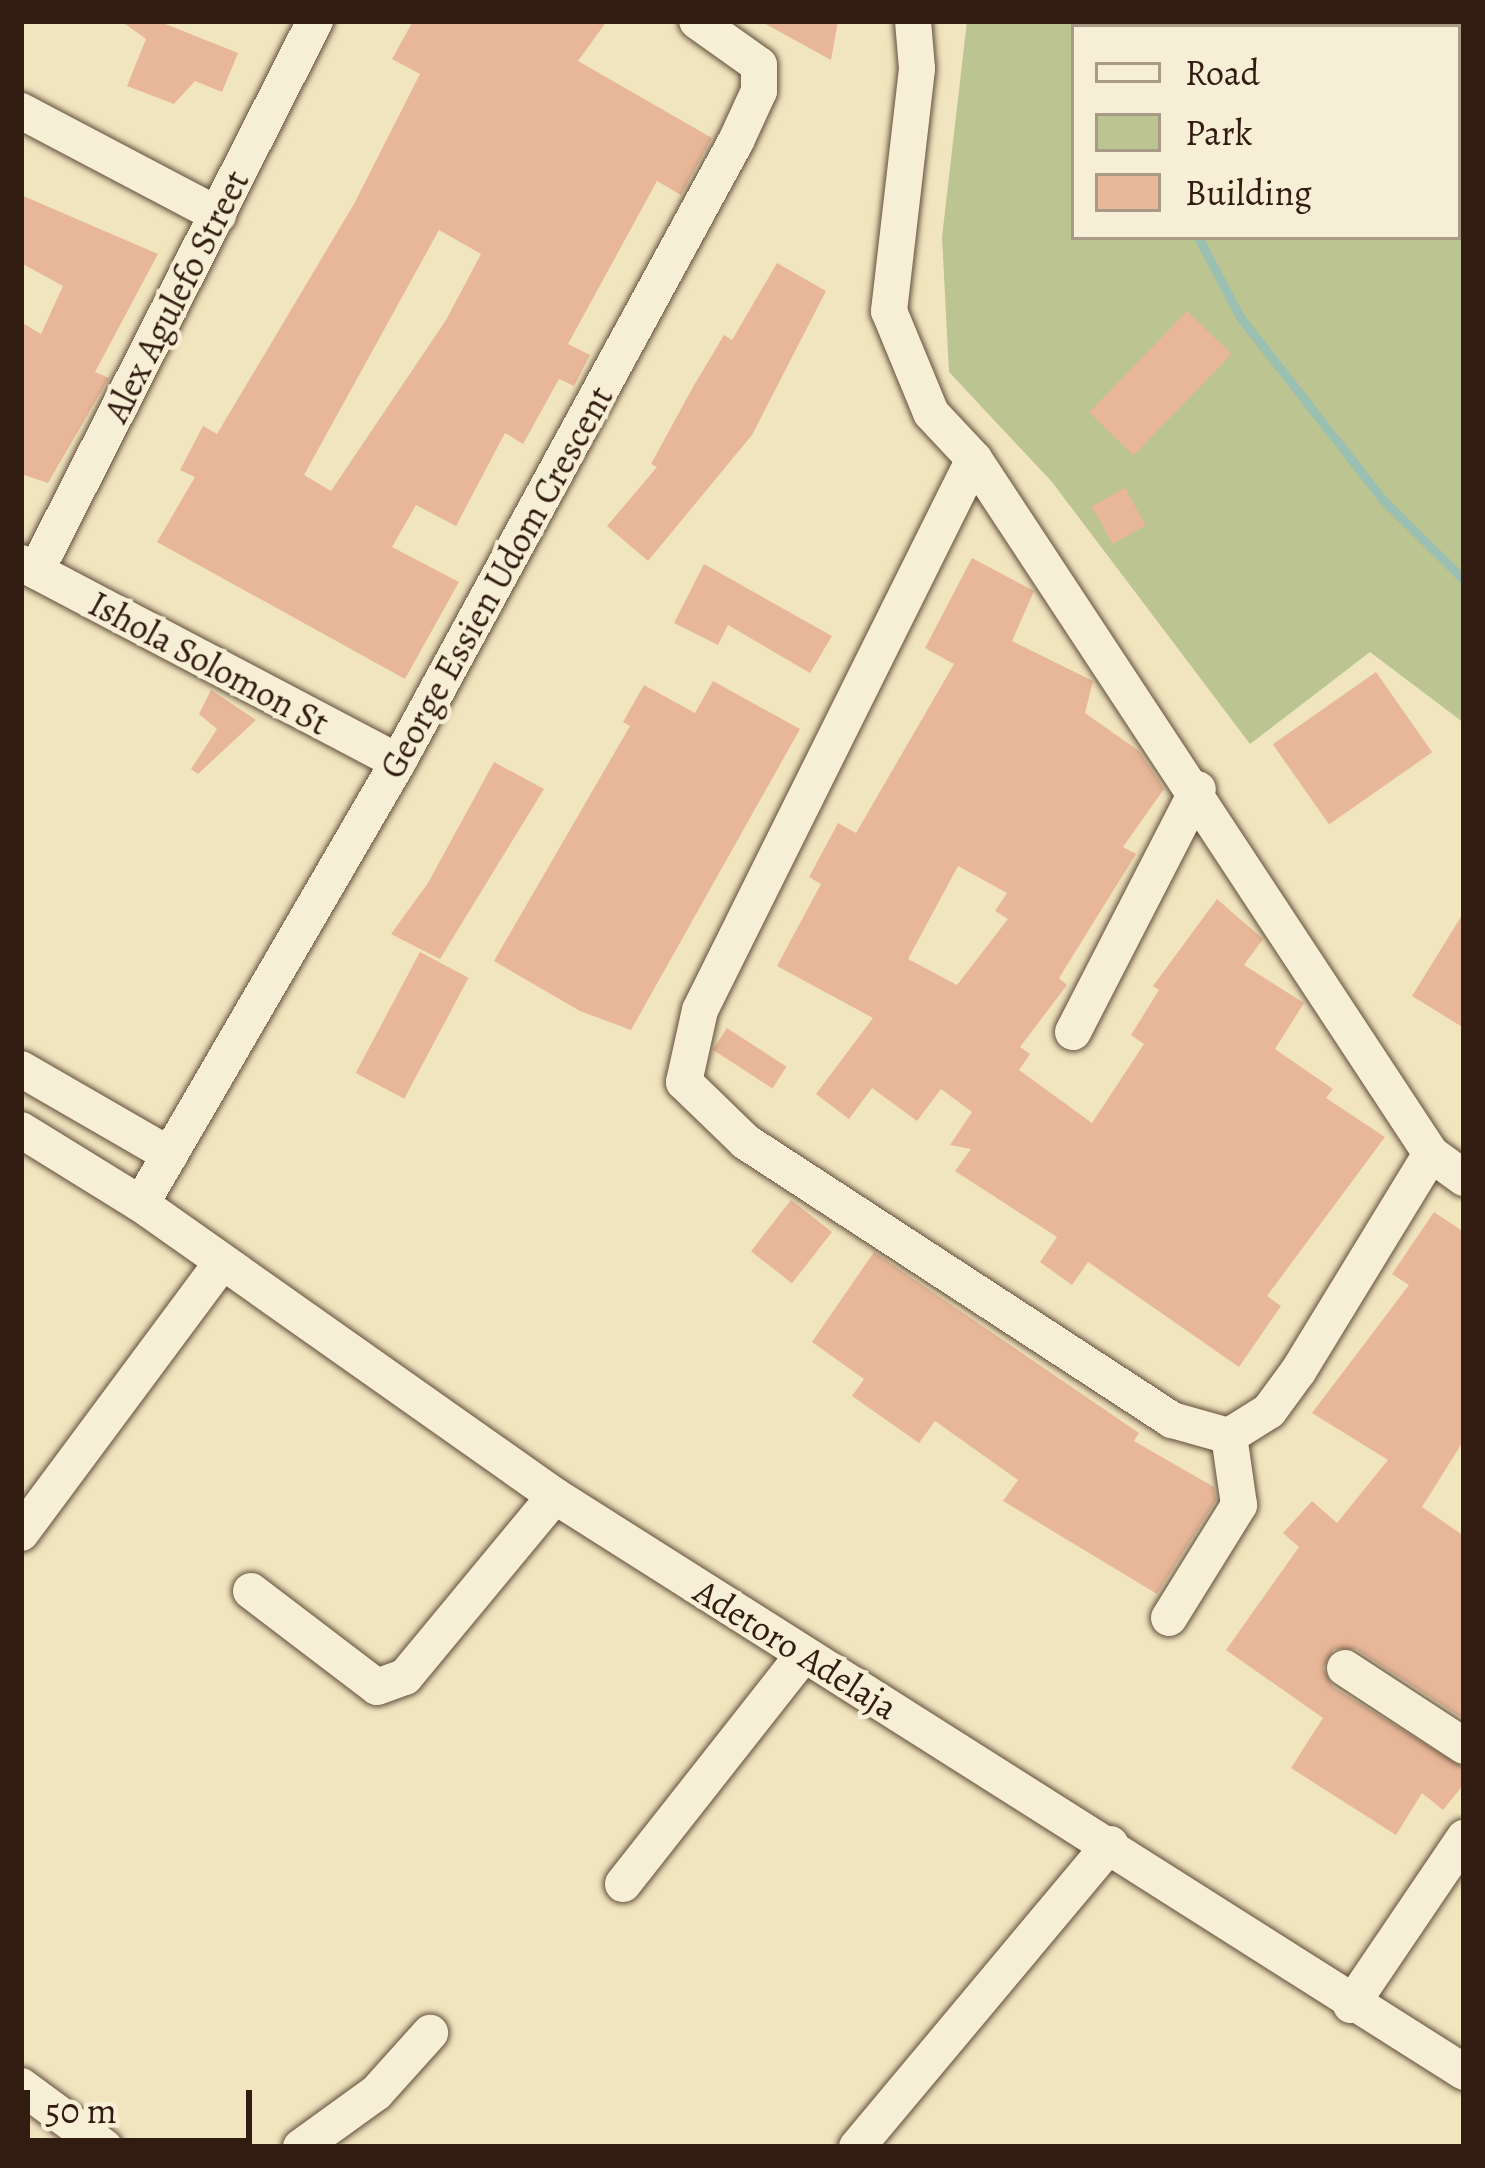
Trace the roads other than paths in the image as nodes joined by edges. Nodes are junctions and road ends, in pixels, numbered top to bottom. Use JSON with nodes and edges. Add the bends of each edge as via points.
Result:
{"nodes":[{"id":1,"x":315,"y":21,"type":"edge"},
{"id":2,"x":697,"y":21,"type":"edge"},
{"id":3,"x":913,"y":21,"type":"edge"},
{"id":4,"x":21,"y":111,"type":"edge"},
{"id":5,"x":218,"y":215,"type":"junction"},
{"id":6,"x":974,"y":459,"type":"junction"},
{"id":7,"x":28,"y":567,"type":"edge"},
{"id":8,"x":398,"y":762,"type":"junction"},
{"id":9,"x":1198,"y":789,"type":"junction"},
{"id":10,"x":1073,"y":1032,"type":"dead end"},
{"id":11,"x":21,"y":1069,"type":"edge"},
{"id":12,"x":21,"y":1130,"type":"edge"},
{"id":13,"x":1430,"y":1154,"type":"junction"},
{"id":14,"x":170,"y":1155,"type":"junction"},
{"id":15,"x":1464,"y":1178,"type":"edge"},
{"id":16,"x":141,"y":1204,"type":"junction"},
{"id":17,"x":221,"y":1264,"type":"junction"},
{"id":18,"x":1229,"y":1436,"type":"junction"},
{"id":19,"x":555,"y":1496,"type":"junction"},
{"id":20,"x":21,"y":1533,"type":"edge"},
{"id":21,"x":251,"y":1591,"type":"dead end"},
{"id":22,"x":1169,"y":1618,"type":"dead end"},
{"id":23,"x":803,"y":1655,"type":"junction"},
{"id":24,"x":1345,"y":1668,"type":"dead end"},
{"id":25,"x":1464,"y":1746,"type":"edge"},
{"id":26,"x":1464,"y":1838,"type":"edge"},
{"id":27,"x":1110,"y":1844,"type":"junction"},
{"id":28,"x":623,"y":1885,"type":"dead end"},
{"id":29,"x":1351,"y":2005,"type":"junction"},
{"id":30,"x":430,"y":2033,"type":"dead end"},
{"id":31,"x":1464,"y":2072,"type":"edge"},
{"id":32,"x":21,"y":2086,"type":"edge"},
{"id":33,"x":104,"y":2147,"type":"edge"},
{"id":34,"x":302,"y":2147,"type":"edge"},
{"id":35,"x":857,"y":2147,"type":"edge"}],
"edges":[{"from":1,"to":5,"type":"street","name":"Alex Agulefo Street"},
{"from":2,"to":8,"type":"street","name":"George Essien Udom Crescent","via":[[759,65],[759,91]]},
{"from":3,"to":6,"type":"street","via":[[917,69],[889,311],[931,413]]},
{"from":4,"to":5,"type":"street"},
{"from":5,"to":7,"type":"street","name":"Alex Agulefo Street"},
{"from":6,"to":9,"type":"street"},
{"from":6,"to":18,"type":"street","via":[[700,1010],[684,1082],[746,1142],[1172,1420]]},
{"from":7,"to":8,"type":"street","name":"Ishola Solomon St"},
{"from":8,"to":14,"type":"street","name":"George Essien Udom Crescent"},
{"from":9,"to":10,"type":"street"},
{"from":9,"to":13,"type":"street"},
{"from":11,"to":14,"type":"street"},
{"from":12,"to":16,"type":"street","name":"Adetoro Adelaja"},
{"from":13,"to":15,"type":"street"},
{"from":13,"to":18,"type":"street","via":[[1299,1370],[1269,1411]]},
{"from":14,"to":16,"type":"street","name":"George Essien Udom Crescent"},
{"from":16,"to":17,"type":"street","name":"Adetoro Adelaja"},
{"from":17,"to":19,"type":"street","name":"Adetoro Adelaja"},
{"from":17,"to":20,"type":"street"},
{"from":18,"to":22,"type":"street","via":[[1239,1505]]},
{"from":19,"to":21,"type":"street","via":[[405,1677],[377,1687]]},
{"from":19,"to":23,"type":"street","name":"Adetoro Adelaja"},
{"from":23,"to":27,"type":"street","name":"Adetoro Adelaja"},
{"from":23,"to":28,"type":"street"},
{"from":24,"to":25,"type":"street"},
{"from":26,"to":29,"type":"street"},
{"from":27,"to":29,"type":"street","name":"Adetoro Adelaja"},
{"from":27,"to":35,"type":"street"},
{"from":29,"to":31,"type":"street","name":"Adetoro Adelaja"},
{"from":30,"to":34,"type":"street","via":[[376,2093]]},
{"from":32,"to":33,"type":"street"}]}
